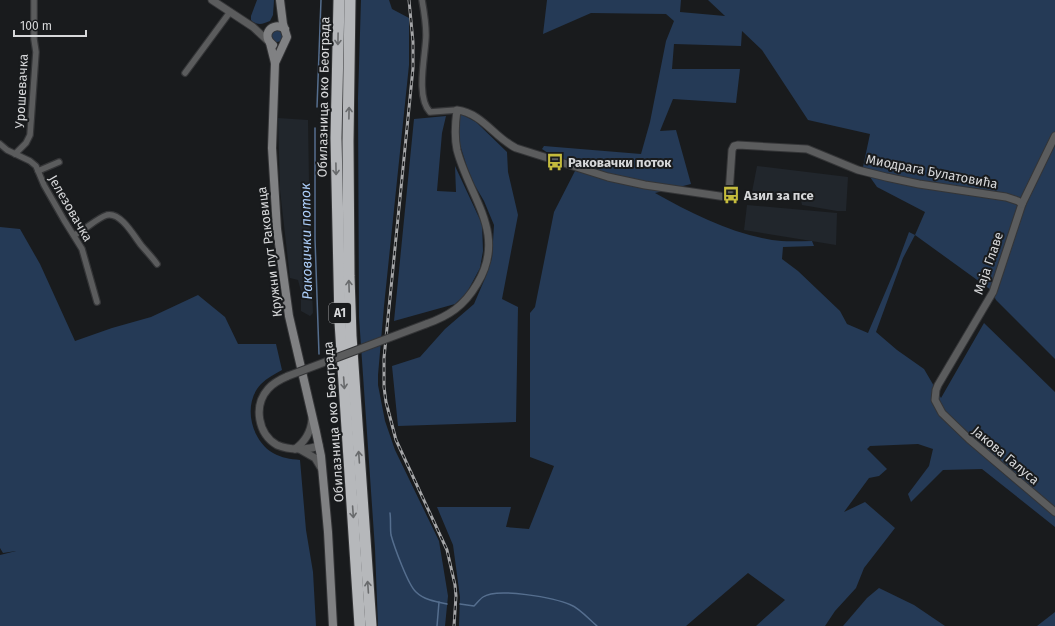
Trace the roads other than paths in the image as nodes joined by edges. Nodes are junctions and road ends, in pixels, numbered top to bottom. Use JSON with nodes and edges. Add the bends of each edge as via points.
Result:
{"nodes":[{"id":1,"x":34,"y":0,"type":"edge"},
{"id":2,"x":212,"y":0,"type":"edge"},
{"id":3,"x":280,"y":0,"type":"edge"},
{"id":4,"x":339,"y":0,"type":"edge"},
{"id":5,"x":350,"y":0,"type":"edge"},
{"id":6,"x":422,"y":0,"type":"edge"},
{"id":7,"x":230,"y":12,"type":"junction"},
{"id":8,"x":253,"y":27,"type":"junction"},
{"id":9,"x":272,"y":28,"type":"junction"},
{"id":10,"x":284,"y":29,"type":"junction"},
{"id":11,"x":269,"y":42,"type":"junction"},
{"id":12,"x":283,"y":44,"type":"junction"},
{"id":13,"x":275,"y":63,"type":"junction"},
{"id":14,"x":185,"y":72,"type":"dead end"},
{"id":15,"x":457,"y":110,"type":"junction"},
{"id":16,"x":1055,"y":136,"type":"edge"},
{"id":17,"x":0,"y":144,"type":"edge"},
{"id":18,"x":16,"y":154,"type":"junction"},
{"id":19,"x":59,"y":162,"type":"dead end"},
{"id":20,"x":38,"y":171,"type":"junction"},
{"id":21,"x":1022,"y":204,"type":"junction"},
{"id":22,"x":74,"y":234,"type":"junction"},
{"id":23,"x":157,"y":264,"type":"dead end"},
{"id":24,"x":97,"y":302,"type":"dead end"},
{"id":25,"x":312,"y":415,"type":"junction"},
{"id":26,"x":961,"y":432,"type":"joint"},
{"id":27,"x":319,"y":445,"type":"junction"},
{"id":28,"x":295,"y":449,"type":"junction"},
{"id":29,"x":322,"y":469,"type":"junction"},
{"id":30,"x":1055,"y":512,"type":"edge"},
{"id":31,"x":333,"y":626,"type":"edge"},
{"id":32,"x":360,"y":626,"type":"edge"},
{"id":33,"x":371,"y":626,"type":"edge"}],
"edges":[{"from":1,"to":18,"type":"street","name":"Урошевачка","via":[[36,52],[30,135]]},
{"from":2,"to":7,"type":"street"},
{"from":3,"to":9,"type":"main road","via":[[277,18]]},
{"from":3,"to":10,"type":"main road"},
{"from":4,"to":32,"type":"highway","name":"Обилазница око Београда","number":"A1","one_way":true,"via":[[336,138],[340,322]]},
{"from":33,"to":5,"type":"highway","name":"Обилазница око Београда","number":"A1","one_way":true,"via":[[349,284]]},
{"from":6,"to":15,"type":"street","name":"Миодрага Булатовића","via":[[426,35],[422,88],[426,107],[432,112]]},
{"from":7,"to":8,"type":"street"},
{"from":7,"to":14,"type":"street"},
{"from":8,"to":9,"type":"street"},
{"from":8,"to":11,"type":"street"},
{"from":9,"to":10,"type":"main road","via":[[279,26]]},
{"from":9,"to":11,"type":"main road","via":[[267,34]]},
{"from":10,"to":12,"type":"main road","via":[[287,37]]},
{"from":11,"to":12,"type":"main road","via":[[278,46]]},
{"from":11,"to":13,"type":"main road","name":"Кружни пут Раковица"},
{"from":12,"to":13,"type":"main road","name":"Кружни пут Раковица"},
{"from":13,"to":25,"type":"main road","name":"Кружни пут Раковица","via":[[272,148],[277,230],[288,316]]},
{"from":15,"to":21,"type":"street","name":"Миодрага Булатовића","via":[[467,112],[478,119],[516,148],[608,177],[644,185],[726,197],[730,194],[734,146],[772,146],[806,150],[886,177],[1006,197]]},
{"from":15,"to":28,"type":"street","bridge":true,"via":[[454,131],[457,149],[483,214],[488,236],[488,254],[480,280],[466,300],[451,313],[273,384],[260,403],[259,416],[263,429],[272,441],[282,447]]},
{"from":16,"to":21,"type":"street","name":"Маја Главе"},
{"from":17,"to":18,"type":"street","name":"Јелезовачка"},
{"from":18,"to":20,"type":"street","name":"Јелезовачка","via":[[30,161]]},
{"from":19,"to":20,"type":"street"},
{"from":20,"to":22,"type":"street","name":"Јелезовачка"},
{"from":21,"to":26,"type":"street","name":"Маја Главе","via":[[992,292],[936,390],[935,400],[940,410]]},
{"from":22,"to":23,"type":"street","via":[[103,217],[112,216],[130,229]]},
{"from":22,"to":24,"type":"street","name":"Јелезовачка","via":[[84,253]]},
{"from":25,"to":27,"type":"main road","name":"Кружни пут Раковица"},
{"from":25,"to":28,"type":"street","via":[[309,433],[303,443]]},
{"from":26,"to":30,"type":"street","name":"Јакова Галуса"},
{"from":27,"to":28,"type":"street","via":[[310,449]]},
{"from":27,"to":29,"type":"main road","name":"Кружни пут Раковица"},
{"from":28,"to":29,"type":"street","via":[[311,455]]},
{"from":29,"to":31,"type":"main road","name":"Кружни пут Раковица"}]}
